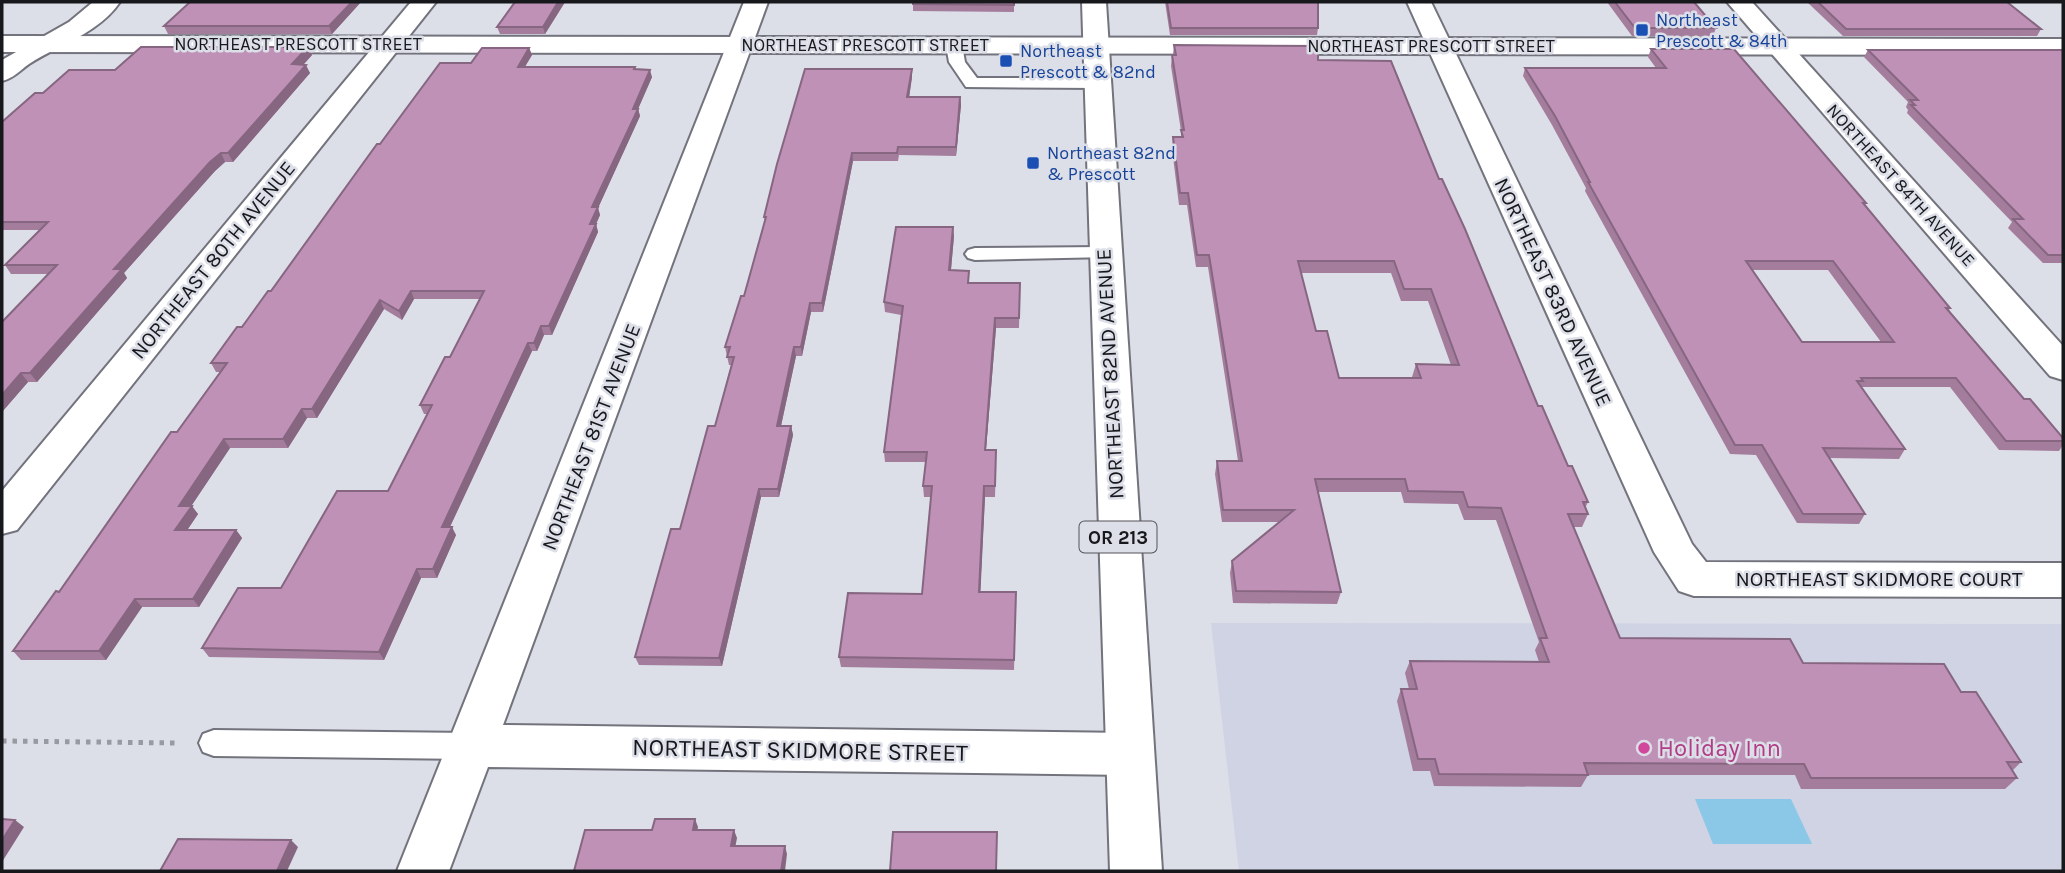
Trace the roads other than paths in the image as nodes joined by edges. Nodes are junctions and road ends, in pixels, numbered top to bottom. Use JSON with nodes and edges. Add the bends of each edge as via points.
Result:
{"nodes":[{"id":1,"x":108,"y":2,"type":"edge"},
{"id":2,"x":424,"y":2,"type":"edge"},
{"id":3,"x":756,"y":2,"type":"edge"},
{"id":4,"x":1094,"y":2,"type":"edge"},
{"id":5,"x":1419,"y":2,"type":"edge"},
{"id":6,"x":1739,"y":2,"type":"edge"},
{"id":7,"x":2,"y":44,"type":"edge"},
{"id":8,"x":47,"y":44,"type":"junction"},
{"id":9,"x":390,"y":44,"type":"junction"},
{"id":10,"x":741,"y":44,"type":"junction"},
{"id":11,"x":954,"y":45,"type":"junction"},
{"id":12,"x":1097,"y":45,"type":"junction"},
{"id":13,"x":1438,"y":46,"type":"junction"},
{"id":14,"x":1779,"y":46,"type":"junction"},
{"id":15,"x":2063,"y":47,"type":"edge"},
{"id":16,"x":2,"y":73,"type":"edge"},
{"id":17,"x":1099,"y":83,"type":"junction"},
{"id":18,"x":1104,"y":253,"type":"junction"},
{"id":19,"x":975,"y":254,"type":"dead end"},
{"id":20,"x":2063,"y":368,"type":"edge"},
{"id":21,"x":2,"y":519,"type":"edge"},
{"id":22,"x":1694,"y":579,"type":"joint"},
{"id":23,"x":2063,"y":580,"type":"edge"},
{"id":24,"x":214,"y":743,"type":"road end"},
{"id":25,"x":471,"y":746,"type":"junction"},
{"id":26,"x":1129,"y":754,"type":"junction"},
{"id":27,"x":423,"y":871,"type":"edge"},
{"id":28,"x":1136,"y":871,"type":"edge"}],
"edges":[{"from":1,"to":8,"type":"street","via":[[78,27]]},
{"from":2,"to":9,"type":"street","name":"NORTHEAST 80TH AVENUE"},
{"from":3,"to":10,"type":"street","name":"NORTHEAST 81ST AVENUE"},
{"from":4,"to":12,"type":"street","name":"NORTHEAST 82ND AVENUE","number":"OR 213"},
{"from":5,"to":13,"type":"street","name":"NORTHEAST 83RD AVENUE"},
{"from":6,"to":14,"type":"street","name":"NORTHEAST 84TH AVENUE"},
{"from":7,"to":8,"type":"street","name":"NORTHEAST PRESCOTT STREET"},
{"from":8,"to":9,"type":"street","name":"NORTHEAST PRESCOTT STREET"},
{"from":8,"to":16,"type":"street"},
{"from":9,"to":10,"type":"street","name":"NORTHEAST PRESCOTT STREET"},
{"from":9,"to":21,"type":"street","name":"NORTHEAST 80TH AVENUE"},
{"from":10,"to":11,"type":"street","name":"NORTHEAST PRESCOTT STREET"},
{"from":10,"to":25,"type":"street","name":"NORTHEAST 81ST AVENUE"},
{"from":11,"to":12,"type":"street","name":"NORTHEAST PRESCOTT STREET"},
{"from":11,"to":17,"type":"lane","via":[[957,62],[972,83]]},
{"from":12,"to":13,"type":"street","name":"NORTHEAST PRESCOTT STREET"},
{"from":12,"to":17,"type":"street","name":"NORTHEAST 82ND AVENUE","number":"OR 213"},
{"from":13,"to":14,"type":"street","name":"NORTHEAST PRESCOTT STREET"},
{"from":13,"to":22,"type":"street","name":"NORTHEAST 83RD AVENUE","via":[[1675,552]]},
{"from":14,"to":15,"type":"street","name":"NORTHEAST PRESCOTT STREET"},
{"from":14,"to":20,"type":"street","name":"NORTHEAST 84TH AVENUE"},
{"from":17,"to":18,"type":"street","name":"NORTHEAST 82ND AVENUE","number":"OR 213"},
{"from":18,"to":19,"type":"lane"},
{"from":18,"to":26,"type":"street","name":"NORTHEAST 82ND AVENUE","number":"OR 213"},
{"from":22,"to":23,"type":"street","name":"NORTHEAST SKIDMORE COURT"},
{"from":24,"to":25,"type":"lane"},
{"from":25,"to":26,"type":"street","name":"NORTHEAST SKIDMORE STREET"},
{"from":25,"to":27,"type":"street","name":"NORTHEAST 81ST AVENUE"},
{"from":26,"to":28,"type":"street","name":"NORTHEAST 82ND AVENUE","number":"OR 213"}]}
